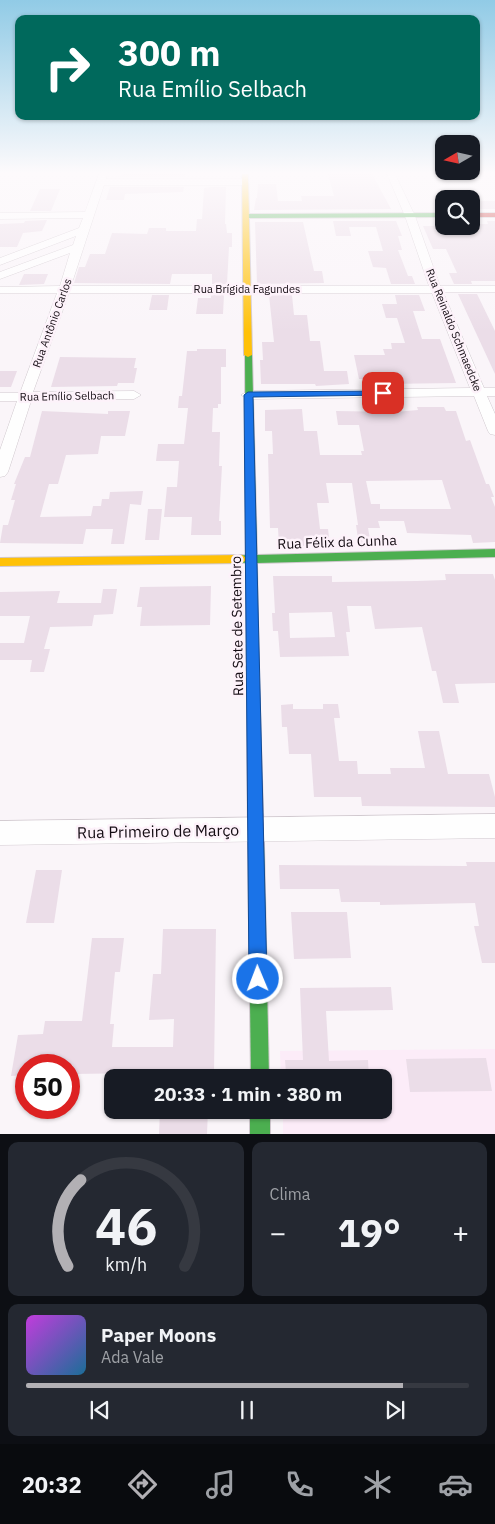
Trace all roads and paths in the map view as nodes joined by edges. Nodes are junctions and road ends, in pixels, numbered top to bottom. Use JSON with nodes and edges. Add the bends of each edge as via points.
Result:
{"nodes":[{"id":1,"x":84,"y":227,"type":"edge"},
{"id":2,"x":246,"y":227,"type":"edge"},
{"id":3,"x":414,"y":227,"type":"edge"},
{"id":4,"x":83,"y":230,"type":"junction"},
{"id":5,"x":77,"y":247,"type":"junction"},
{"id":6,"x":0,"y":262,"type":"edge"},
{"id":7,"x":0,"y":276,"type":"edge"},
{"id":8,"x":248,"y":289,"type":"junction"},
{"id":9,"x":436,"y":289,"type":"junction"},
{"id":10,"x":495,"y":289,"type":"edge"},
{"id":11,"x":0,"y":290,"type":"edge"},
{"id":12,"x":64,"y":291,"type":"junction"},
{"id":13,"x":479,"y":392,"type":"junction"},
{"id":14,"x":495,"y":392,"type":"edge"},
{"id":15,"x":134,"y":395,"type":"dead end"},
{"id":16,"x":248,"y":395,"type":"junction"},
{"id":17,"x":0,"y":397,"type":"edge"},
{"id":18,"x":25,"y":397,"type":"junction"},
{"id":19,"x":495,"y":431,"type":"edge"},
{"id":20,"x":0,"y":472,"type":"edge"},
{"id":21,"x":495,"y":553,"type":"edge"},
{"id":22,"x":251,"y":559,"type":"junction"},
{"id":23,"x":0,"y":562,"type":"edge"},
{"id":24,"x":495,"y":826,"type":"edge"},
{"id":25,"x":255,"y":829,"type":"junction"},
{"id":26,"x":0,"y":833,"type":"edge"},
{"id":27,"x":260,"y":1069,"type":"edge"},
{"id":28,"x":260,"y":1119,"type":"edge"},
{"id":29,"x":260,"y":1134,"type":"edge"}],
"edges":[{"from":1,"to":4,"type":"street","name":"Rua Antônio Carlos"},
{"from":2,"to":8,"type":"main road","name":"Rua Sete de Setembro"},
{"from":3,"to":9,"type":"street","name":"Rua Reinaldo Schmaedcke"},
{"from":4,"to":5,"type":"street","name":"Rua Antônio Carlos"},
{"from":4,"to":6,"type":"street"},
{"from":5,"to":7,"type":"street"},
{"from":5,"to":12,"type":"street","name":"Rua Antônio Carlos"},
{"from":8,"to":9,"type":"street","name":"Rua Brígida Fagundes"},
{"from":8,"to":12,"type":"street","name":"Rua Brígida Fagundes"},
{"from":8,"to":16,"type":"main road","name":"Rua Sete de Setembro"},
{"from":9,"to":10,"type":"street","name":"Rua Brígida Fagundes"},
{"from":9,"to":13,"type":"street","name":"Rua Reinaldo Schmaedcke"},
{"from":11,"to":12,"type":"street","name":"Rua Brígida Fagundes"},
{"from":12,"to":18,"type":"street","name":"Rua Antônio Carlos"},
{"from":13,"to":14,"type":"street"},
{"from":13,"to":16,"type":"street"},
{"from":13,"to":19,"type":"street","name":"Rua Reinaldo Schmaedcke"},
{"from":15,"to":18,"type":"street","name":"Rua Emílio Selbach"},
{"from":16,"to":22,"type":"main road","name":"Rua Sete de Setembro"},
{"from":17,"to":18,"type":"street","name":"Rua Emílio Selbach"},
{"from":18,"to":20,"type":"street","name":"Rua Antônio Carlos"},
{"from":21,"to":22,"type":"main road","name":"Rua Félix da Cunha"},
{"from":22,"to":23,"type":"main road","name":"Rua Félix da Cunha"},
{"from":22,"to":25,"type":"main road","name":"Rua Sete de Setembro"},
{"from":24,"to":25,"type":"street","name":"Rua Primeiro de Março"},
{"from":25,"to":26,"type":"street","name":"Rua Primeiro de Março"},
{"from":25,"to":27,"type":"main road","name":"Rua Sete de Setembro"},
{"from":28,"to":29,"type":"main road"}]}
